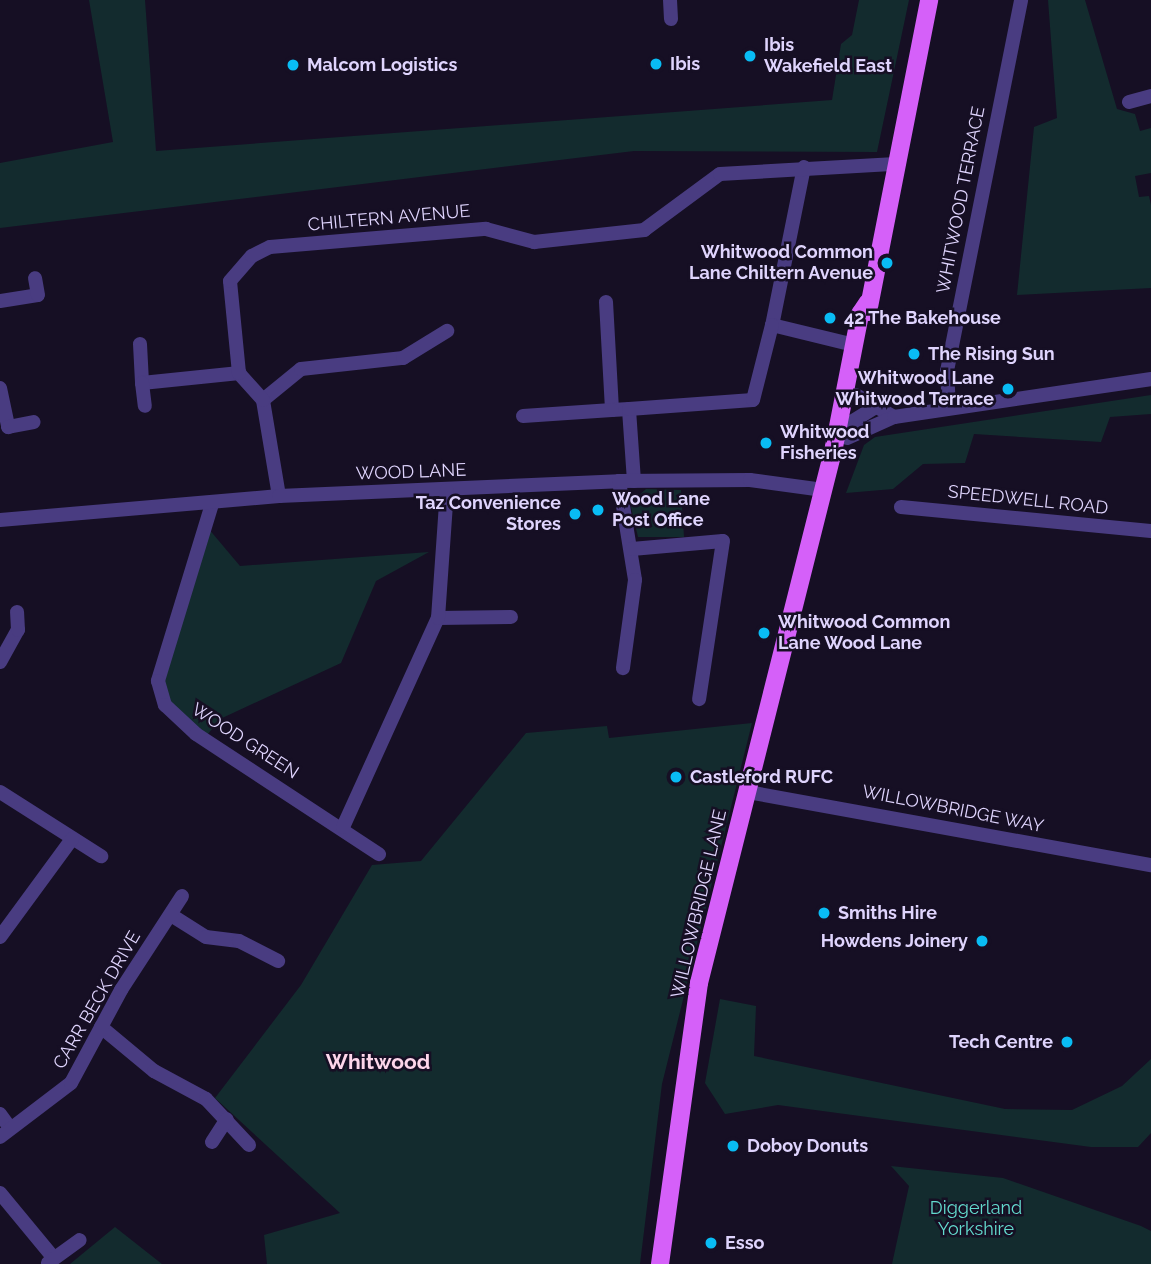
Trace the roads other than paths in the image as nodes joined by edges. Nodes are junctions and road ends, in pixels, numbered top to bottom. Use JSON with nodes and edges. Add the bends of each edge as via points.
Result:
{"nodes":[{"id":1,"x":670,"y":0,"type":"edge"},
{"id":2,"x":929,"y":0,"type":"edge"},
{"id":3,"x":1021,"y":0,"type":"edge"},
{"id":4,"x":671,"y":19,"type":"dead end"},
{"id":5,"x":1151,"y":96,"type":"edge"},
{"id":6,"x":1129,"y":102,"type":"dead end"},
{"id":7,"x":896,"y":164,"type":"junction"},
{"id":8,"x":804,"y":167,"type":"junction"},
{"id":9,"x":35,"y":278,"type":"dead end"},
{"id":10,"x":0,"y":301,"type":"edge"},
{"id":11,"x":606,"y":302,"type":"dead end"},
{"id":12,"x":868,"y":302,"type":"junction"},
{"id":13,"x":772,"y":325,"type":"junction"},
{"id":14,"x":447,"y":331,"type":"dead end"},
{"id":15,"x":140,"y":344,"type":"dead end"},
{"id":16,"x":854,"y":345,"type":"junction"},
{"id":17,"x":239,"y":373,"type":"junction"},
{"id":18,"x":1151,"y":379,"type":"edge"},
{"id":19,"x":142,"y":383,"type":"junction"},
{"id":20,"x":0,"y":388,"type":"edge"},
{"id":21,"x":856,"y":395,"type":"junction"},
{"id":22,"x":262,"y":400,"type":"junction"},
{"id":23,"x":145,"y":406,"type":"dead end"},
{"id":24,"x":874,"y":408,"type":"junction"},
{"id":25,"x":949,"y":408,"type":"junction"},
{"id":26,"x":629,"y":409,"type":"junction"},
{"id":27,"x":612,"y":410,"type":"junction"},
{"id":28,"x":523,"y":416,"type":"dead end"},
{"id":29,"x":852,"y":417,"type":"junction"},
{"id":30,"x":894,"y":417,"type":"junction"},
{"id":31,"x":34,"y":422,"type":"dead end"},
{"id":32,"x":842,"y":434,"type":"junction"},
{"id":33,"x":627,"y":481,"type":"junction"},
{"id":34,"x":823,"y":488,"type":"junction"},
{"id":35,"x":447,"y":490,"type":"junction"},
{"id":36,"x":278,"y":496,"type":"junction"},
{"id":37,"x":212,"y":504,"type":"junction"},
{"id":38,"x":901,"y":507,"type":"dead end"},
{"id":39,"x":0,"y":520,"type":"edge"},
{"id":40,"x":1151,"y":531,"type":"edge"},
{"id":41,"x":632,"y":549,"type":"junction"},
{"id":42,"x":17,"y":612,"type":"dead end"},
{"id":43,"x":511,"y":617,"type":"dead end"},
{"id":44,"x":438,"y":618,"type":"junction"},
{"id":45,"x":0,"y":662,"type":"edge"},
{"id":46,"x":623,"y":668,"type":"dead end"},
{"id":47,"x":699,"y":699,"type":"dead end"},
{"id":48,"x":0,"y":792,"type":"edge"},
{"id":49,"x":748,"y":792,"type":"junction"},
{"id":50,"x":343,"y":827,"type":"junction"},
{"id":51,"x":72,"y":839,"type":"junction"},
{"id":52,"x":379,"y":853,"type":"dead end"},
{"id":53,"x":102,"y":856,"type":"dead end"},
{"id":54,"x":1151,"y":865,"type":"edge"},
{"id":55,"x":182,"y":896,"type":"dead end"},
{"id":56,"x":171,"y":915,"type":"junction"},
{"id":57,"x":0,"y":937,"type":"edge"},
{"id":58,"x":278,"y":961,"type":"dead end"},
{"id":59,"x":101,"y":1027,"type":"junction"},
{"id":60,"x":0,"y":1114,"type":"edge"},
{"id":61,"x":227,"y":1119,"type":"junction"},
{"id":62,"x":5,"y":1133,"type":"edge"},
{"id":63,"x":212,"y":1142,"type":"dead end"},
{"id":64,"x":249,"y":1145,"type":"dead end"},
{"id":65,"x":0,"y":1193,"type":"edge"},
{"id":66,"x":79,"y":1240,"type":"dead end"},
{"id":67,"x":50,"y":1261,"type":"edge"},
{"id":68,"x":660,"y":1264,"type":"edge"}],
"edges":[{"from":1,"to":4,"type":"street"},
{"from":2,"to":7,"type":"main road"},
{"from":3,"to":25,"type":"street","name":"WHITWOOD TERRACE","via":[[947,371]]},
{"from":5,"to":6,"type":"street"},
{"from":7,"to":8,"type":"street","name":"CHILTERN AVENUE"},
{"from":7,"to":12,"type":"main road"},
{"from":8,"to":13,"type":"street"},
{"from":8,"to":17,"type":"street","name":"CHILTERN AVENUE","via":[[720,174],[644,230],[534,242],[486,229],[270,247],[252,256],[230,281]]},
{"from":9,"to":10,"type":"street","via":[[38,295]]},
{"from":11,"to":27,"type":"street"},
{"from":12,"to":16,"type":"main road"},
{"from":12,"to":21,"type":"main road"},
{"from":13,"to":16,"type":"street"},
{"from":13,"to":26,"type":"street","via":[[753,400]]},
{"from":14,"to":22,"type":"street","via":[[403,359],[301,369]]},
{"from":15,"to":19,"type":"street"},
{"from":16,"to":32,"type":"main road"},
{"from":17,"to":19,"type":"street"},
{"from":17,"to":22,"type":"street"},
{"from":18,"to":25,"type":"street"},
{"from":19,"to":23,"type":"street"},
{"from":20,"to":31,"type":"street","via":[[8,427]]},
{"from":21,"to":24,"type":"street"},
{"from":21,"to":29,"type":"main road"},
{"from":22,"to":36,"type":"street"},
{"from":24,"to":29,"type":"street"},
{"from":24,"to":30,"type":"street"},
{"from":25,"to":30,"type":"street"},
{"from":26,"to":27,"type":"street"},
{"from":26,"to":33,"type":"street"},
{"from":27,"to":28,"type":"street"},
{"from":29,"to":32,"type":"main road"},
{"from":30,"to":32,"type":"street"},
{"from":32,"to":34,"type":"main road","name":"WILLOWBRIDGE LANE"},
{"from":33,"to":34,"type":"street","name":"WOOD LANE","via":[[750,480]]},
{"from":33,"to":35,"type":"street","name":"WOOD LANE"},
{"from":33,"to":41,"type":"street"},
{"from":34,"to":49,"type":"main road","name":"WILLOWBRIDGE LANE"},
{"from":35,"to":36,"type":"street","name":"WOOD LANE"},
{"from":35,"to":44,"type":"street"},
{"from":36,"to":37,"type":"street","name":"WOOD LANE"},
{"from":37,"to":39,"type":"street","name":"WOOD LANE"},
{"from":37,"to":50,"type":"street","name":"WOOD GREEN","via":[[158,681],[164,705],[196,734]]},
{"from":38,"to":40,"type":"street","name":"SPEEDWELL ROAD"},
{"from":41,"to":46,"type":"street","via":[[635,580]]},
{"from":41,"to":47,"type":"street","via":[[723,541]]},
{"from":42,"to":45,"type":"street","via":[[18,630]]},
{"from":43,"to":44,"type":"street"},
{"from":44,"to":50,"type":"street"},
{"from":48,"to":51,"type":"street"},
{"from":49,"to":54,"type":"street","name":"WILLOWBRIDGE WAY"},
{"from":49,"to":68,"type":"main road","name":"WILLOWBRIDGE LANE","via":[[699,984]]},
{"from":50,"to":52,"type":"street","name":"WOOD GREEN"},
{"from":51,"to":53,"type":"street"},
{"from":51,"to":57,"type":"street"},
{"from":55,"to":56,"type":"street","name":"CARR BECK DRIVE"},
{"from":56,"to":58,"type":"street","via":[[206,937],[239,940]]},
{"from":56,"to":59,"type":"street","name":"CARR BECK DRIVE"},
{"from":59,"to":61,"type":"street","via":[[154,1071],[206,1099]]},
{"from":59,"to":62,"type":"street","name":"CARR BECK DRIVE","via":[[64,1092]]},
{"from":60,"to":62,"type":"street"},
{"from":61,"to":63,"type":"street"},
{"from":61,"to":64,"type":"street"},
{"from":65,"to":67,"type":"street"},
{"from":66,"to":67,"type":"street"}]}
